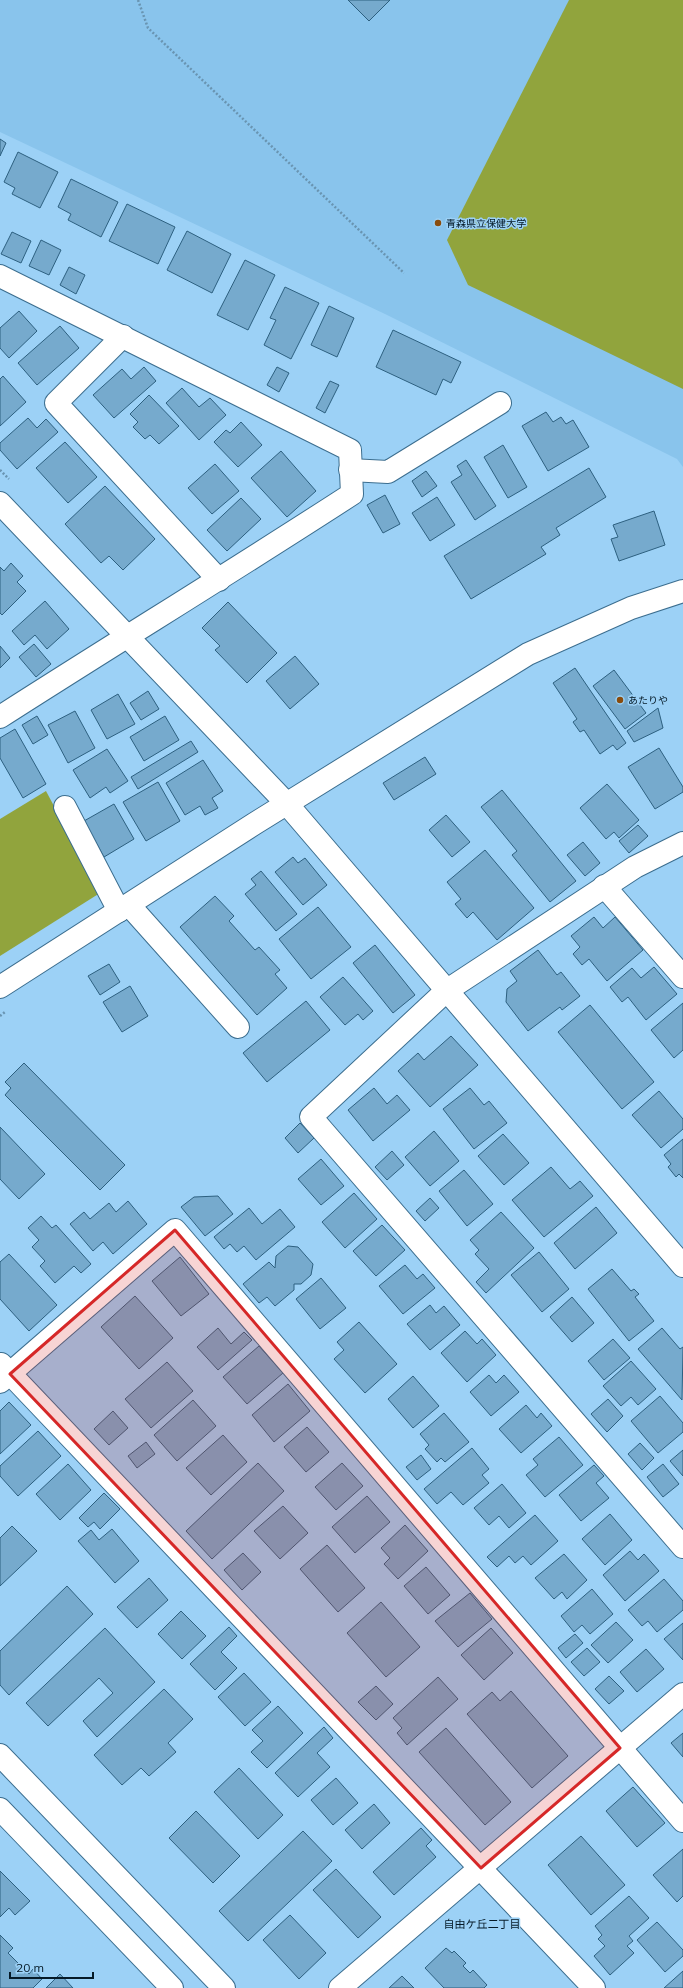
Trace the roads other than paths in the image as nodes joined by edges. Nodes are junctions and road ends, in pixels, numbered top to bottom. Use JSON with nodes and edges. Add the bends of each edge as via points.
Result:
{"nodes":[{"id":1,"x":0,"y":276,"type":"edge"},
{"id":2,"x":123,"y":336,"type":"junction"},
{"id":3,"x":500,"y":403,"type":"dead end"},
{"id":4,"x":350,"y":470,"type":"junction"},
{"id":5,"x":0,"y":503,"type":"edge"},
{"id":6,"x":219,"y":580,"type":"junction"},
{"id":7,"x":683,"y":591,"type":"edge"},
{"id":8,"x":126,"y":636,"type":"junction"},
{"id":9,"x":0,"y":717,"type":"edge"},
{"id":10,"x":287,"y":804,"type":"junction"},
{"id":11,"x":65,"y":807,"type":"dead end"},
{"id":12,"x":683,"y":843,"type":"edge"},
{"id":13,"x":604,"y":886,"type":"junction"},
{"id":14,"x":124,"y":908,"type":"junction"},
{"id":15,"x":683,"y":977,"type":"edge"},
{"id":16,"x":0,"y":987,"type":"edge"},
{"id":17,"x":446,"y":991,"type":"junction"},
{"id":18,"x":238,"y":1027,"type":"dead end"},
{"id":19,"x":683,"y":1266,"type":"edge"},
{"id":20,"x":3,"y":1373,"type":"edge"},
{"id":21,"x":683,"y":1547,"type":"edge"},
{"id":22,"x":683,"y":1694,"type":"edge"},
{"id":23,"x":620,"y":1748,"type":"junction"},
{"id":24,"x":0,"y":1755,"type":"edge"},
{"id":25,"x":0,"y":1809,"type":"edge"},
{"id":26,"x":683,"y":1821,"type":"edge"},
{"id":27,"x":481,"y":1868,"type":"junction"},
{"id":28,"x":172,"y":1988,"type":"edge"},
{"id":29,"x":224,"y":1988,"type":"edge"},
{"id":30,"x":340,"y":1988,"type":"edge"},
{"id":31,"x":594,"y":1988,"type":"edge"}],
"edges":[{"from":1,"to":2,"type":"street"},
{"from":2,"to":4,"type":"street","via":[[350,450]]},
{"from":2,"to":6,"type":"street","via":[[56,403]]},
{"from":3,"to":4,"type":"street","via":[[388,472]]},
{"from":4,"to":6,"type":"street","via":[[352,494]]},
{"from":5,"to":8,"type":"street"},
{"from":6,"to":8,"type":"street"},
{"from":7,"to":10,"type":"street","via":[[631,608],[528,654]]},
{"from":8,"to":9,"type":"street"},
{"from":8,"to":10,"type":"street"},
{"from":10,"to":14,"type":"street"},
{"from":10,"to":17,"type":"street"},
{"from":11,"to":14,"type":"street"},
{"from":12,"to":13,"type":"street"},
{"from":13,"to":15,"type":"street"},
{"from":13,"to":17,"type":"street"},
{"from":14,"to":16,"type":"street"},
{"from":14,"to":18,"type":"street"},
{"from":17,"to":19,"type":"street"},
{"from":17,"to":21,"type":"street","via":[[311,1117]]},
{"from":20,"to":23,"type":"street","via":[[176,1230]]},
{"from":20,"to":27,"type":"street"},
{"from":22,"to":23,"type":"street"},
{"from":23,"to":26,"type":"street"},
{"from":23,"to":27,"type":"street"},
{"from":24,"to":29,"type":"street"},
{"from":25,"to":28,"type":"street"},
{"from":27,"to":30,"type":"street"},
{"from":27,"to":31,"type":"street"}]}
